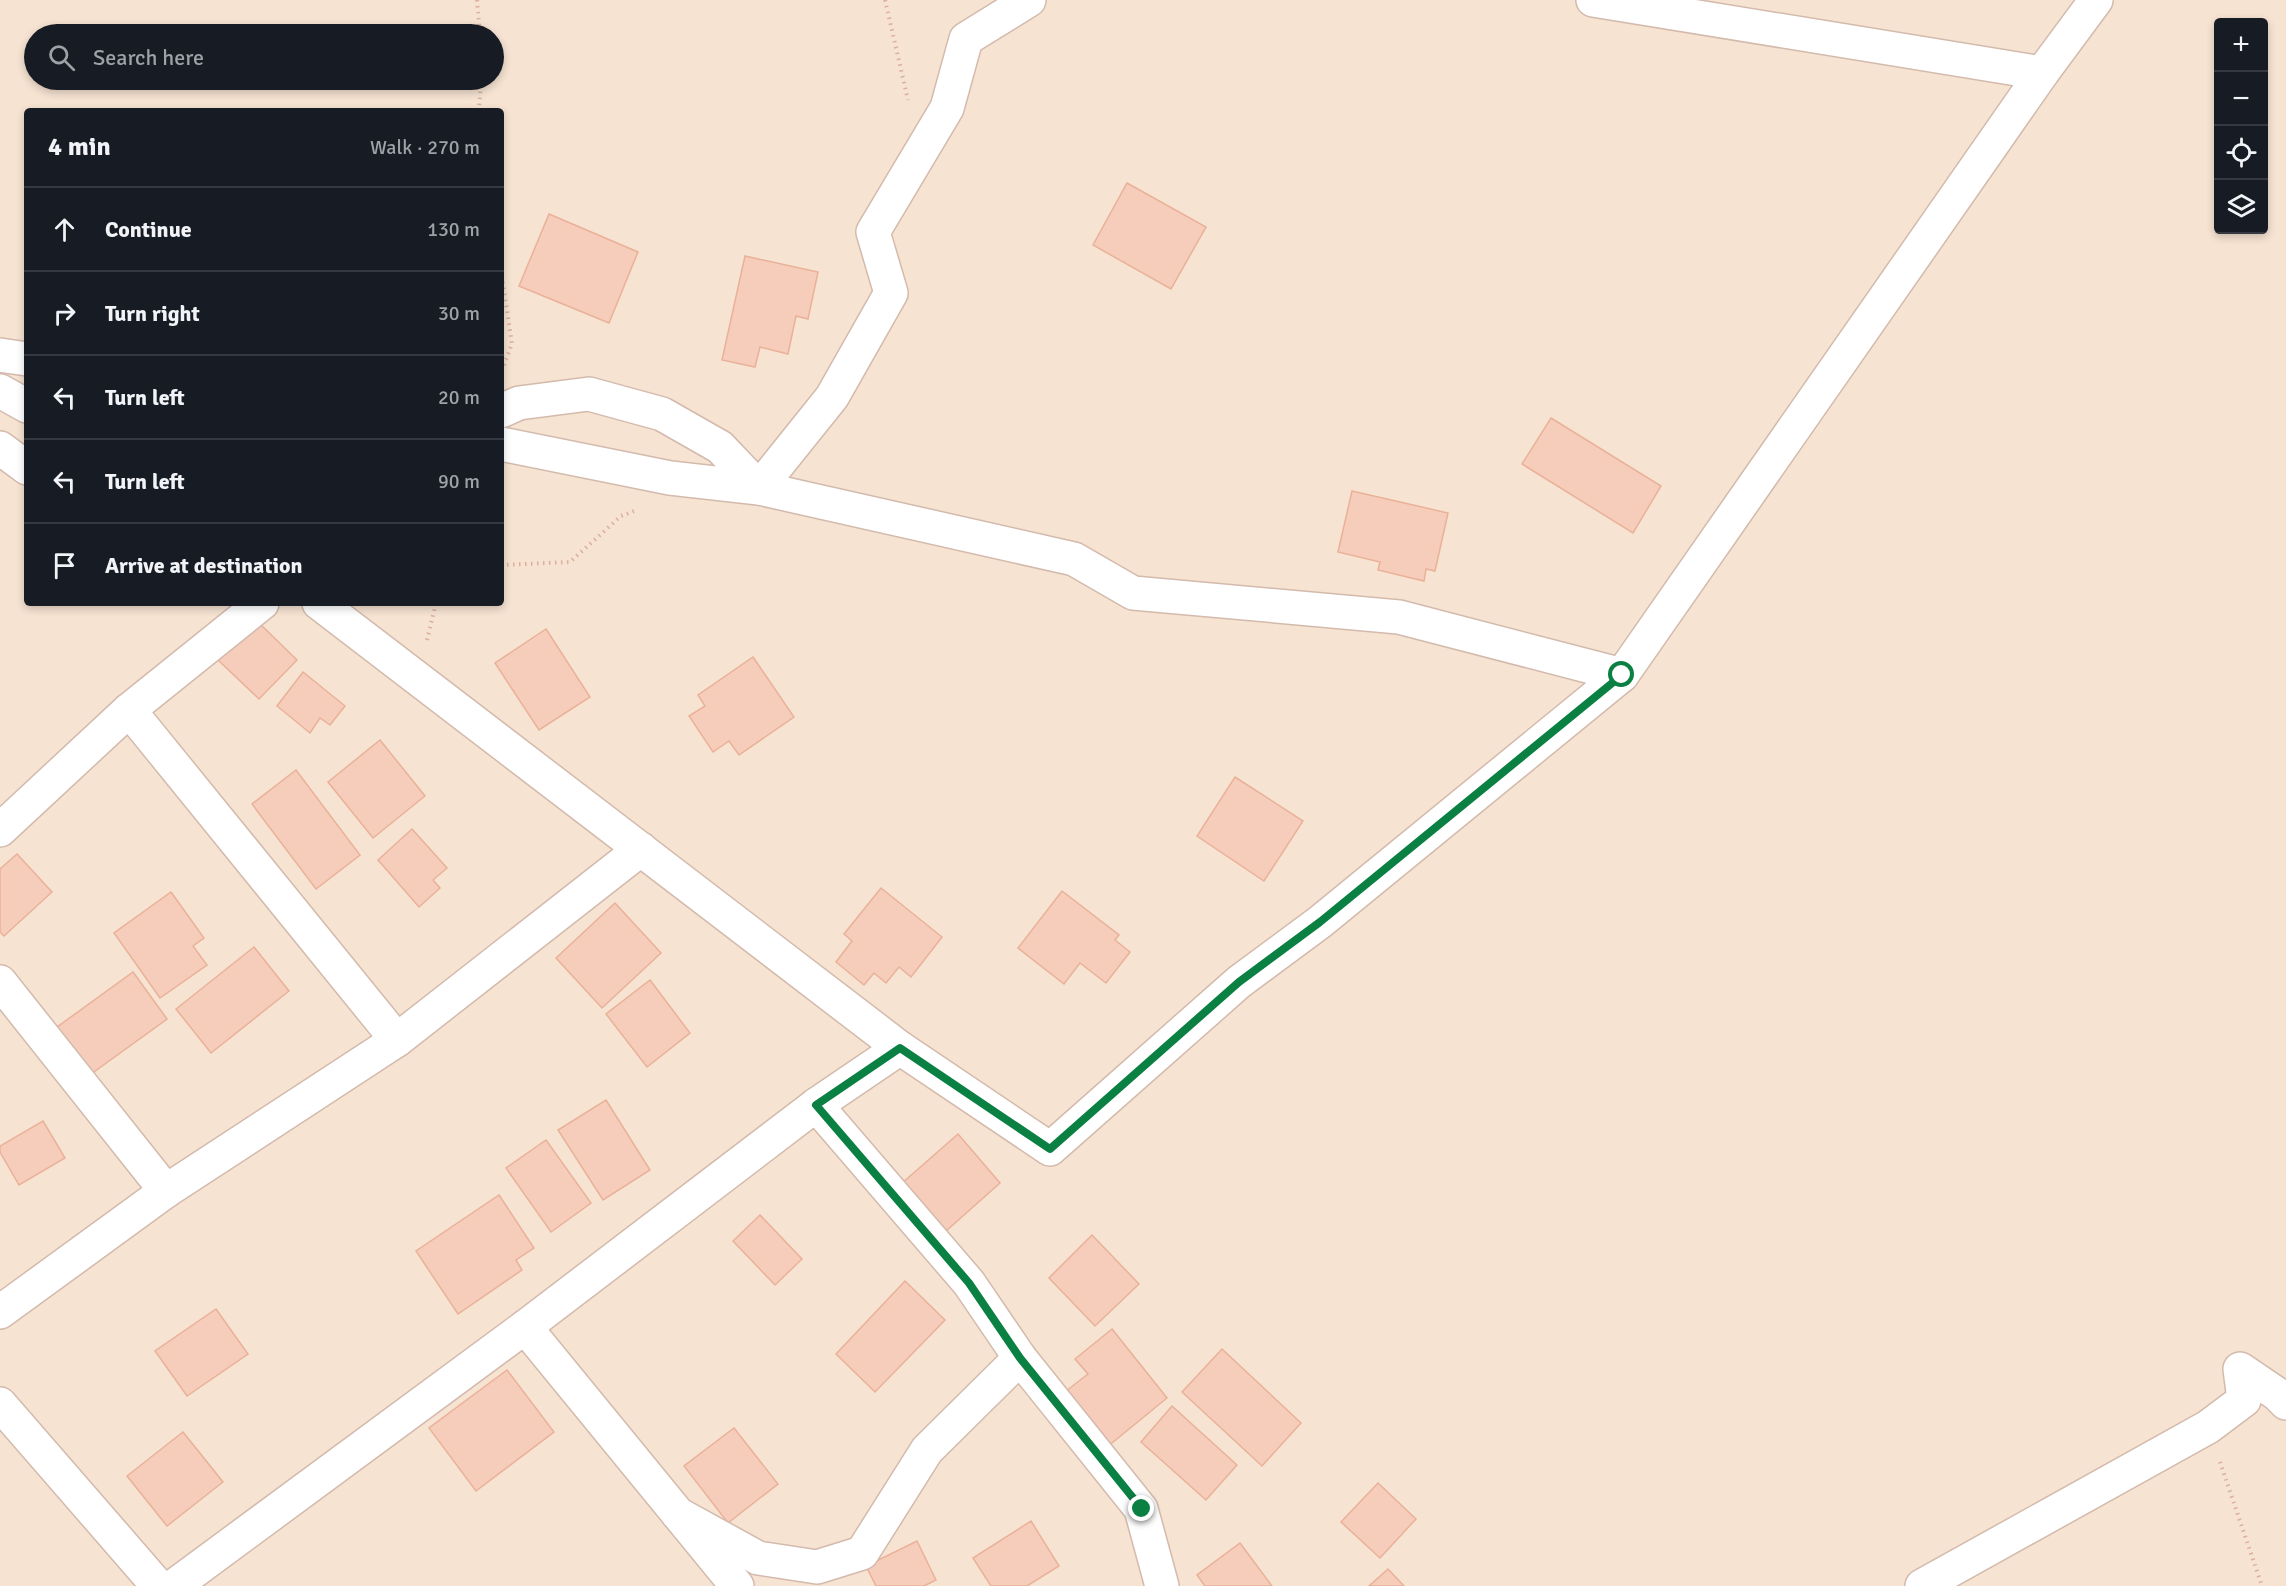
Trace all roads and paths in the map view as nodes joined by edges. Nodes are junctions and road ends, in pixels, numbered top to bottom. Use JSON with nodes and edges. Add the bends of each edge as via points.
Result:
{"nodes":[{"id":1,"x":477,"y":0,"type":"edge"},
{"id":2,"x":885,"y":0,"type":"edge"},
{"id":3,"x":1029,"y":0,"type":"edge"},
{"id":4,"x":1593,"y":0,"type":"edge"},
{"id":5,"x":2096,"y":0,"type":"edge"},
{"id":6,"x":479,"y":24,"type":"edge"},
{"id":7,"x":2042,"y":73,"type":"junction"},
{"id":8,"x":480,"y":90,"type":"edge"},
{"id":9,"x":909,"y":106,"type":"dead end"},
{"id":10,"x":479,"y":108,"type":"edge"},
{"id":11,"x":504,"y":290,"type":"edge"},
{"id":12,"x":0,"y":354,"type":"edge"},
{"id":13,"x":24,"y":358,"type":"edge"},
{"id":14,"x":504,"y":366,"type":"edge"},
{"id":15,"x":0,"y":391,"type":"edge"},
{"id":16,"x":24,"y":404,"type":"edge"},
{"id":17,"x":504,"y":410,"type":"edge"},
{"id":18,"x":504,"y":445,"type":"edge"},
{"id":19,"x":0,"y":448,"type":"edge"},
{"id":20,"x":24,"y":466,"type":"edge"},
{"id":21,"x":759,"y":488,"type":"junction"},
{"id":22,"x":641,"y":509,"type":"dead end"},
{"id":23,"x":504,"y":565,"type":"edge"},
{"id":24,"x":258,"y":606,"type":"edge"},
{"id":25,"x":323,"y":606,"type":"edge"},
{"id":26,"x":1622,"y":675,"type":"junction"},
{"id":27,"x":129,"y":710,"type":"junction"},
{"id":28,"x":0,"y":830,"type":"edge"},
{"id":29,"x":641,"y":849,"type":"junction"},
{"id":30,"x":0,"y":982,"type":"edge"},
{"id":31,"x":397,"y":1040,"type":"junction"},
{"id":32,"x":900,"y":1048,"type":"junction"},
{"id":33,"x":816,"y":1105,"type":"junction"},
{"id":34,"x":166,"y":1191,"type":"junction"},
{"id":35,"x":0,"y":1312,"type":"edge"},
{"id":36,"x":525,"y":1327,"type":"junction"},
{"id":37,"x":1020,"y":1358,"type":"junction"},
{"id":38,"x":2286,"y":1403,"type":"edge"},
{"id":39,"x":0,"y":1404,"type":"edge"},
{"id":40,"x":2208,"y":1427,"type":"junction"},
{"id":41,"x":678,"y":1514,"type":"junction"},
{"id":42,"x":158,"y":1586,"type":"edge"},
{"id":43,"x":174,"y":1586,"type":"edge"},
{"id":44,"x":737,"y":1586,"type":"edge"},
{"id":45,"x":1162,"y":1586,"type":"edge"},
{"id":46,"x":1922,"y":1586,"type":"edge"},
{"id":47,"x":2262,"y":1586,"type":"edge"}],
"edges":[{"from":1,"to":6,"type":"path"},
{"from":2,"to":9,"type":"path"},
{"from":3,"to":21,"type":"street","via":[[966,39],[947,108],[873,232],[891,293],[832,397]]},
{"from":4,"to":7,"type":"street"},
{"from":5,"to":7,"type":"street"},
{"from":7,"to":26,"type":"street"},
{"from":8,"to":10,"type":"path"},
{"from":11,"to":14,"type":"path","via":[[512,344]]},
{"from":12,"to":13,"type":"street"},
{"from":15,"to":16,"type":"street"},
{"from":17,"to":21,"type":"street","via":[[519,403],[589,394],[662,414],[720,447]]},
{"from":18,"to":21,"type":"street","via":[[670,478]]},
{"from":19,"to":20,"type":"street"},
{"from":21,"to":26,"type":"street","via":[[1074,559],[1133,593],[1399,617]]},
{"from":22,"to":23,"type":"path","via":[[621,516],[570,562]]},
{"from":24,"to":27,"type":"street"},
{"from":25,"to":29,"type":"street"},
{"from":26,"to":32,"type":"street","via":[[1320,922],[1239,982],[1050,1149]]},
{"from":27,"to":28,"type":"street"},
{"from":27,"to":31,"type":"street"},
{"from":29,"to":31,"type":"street"},
{"from":29,"to":32,"type":"street"},
{"from":30,"to":34,"type":"street"},
{"from":31,"to":34,"type":"street"},
{"from":32,"to":33,"type":"street"},
{"from":33,"to":36,"type":"street"},
{"from":33,"to":37,"type":"street","via":[[969,1283]]},
{"from":34,"to":35,"type":"street"},
{"from":36,"to":41,"type":"street"},
{"from":36,"to":43,"type":"street"},
{"from":37,"to":41,"type":"street","via":[[927,1450],[862,1553],[817,1567],[758,1558]]},
{"from":37,"to":45,"type":"street","via":[[1142,1509]]},
{"from":38,"to":40,"type":"street","via":[[2240,1369],[2244,1400]]},
{"from":39,"to":42,"type":"street"},
{"from":40,"to":46,"type":"street"},
{"from":40,"to":47,"type":"path"},
{"from":41,"to":44,"type":"street"}]}
